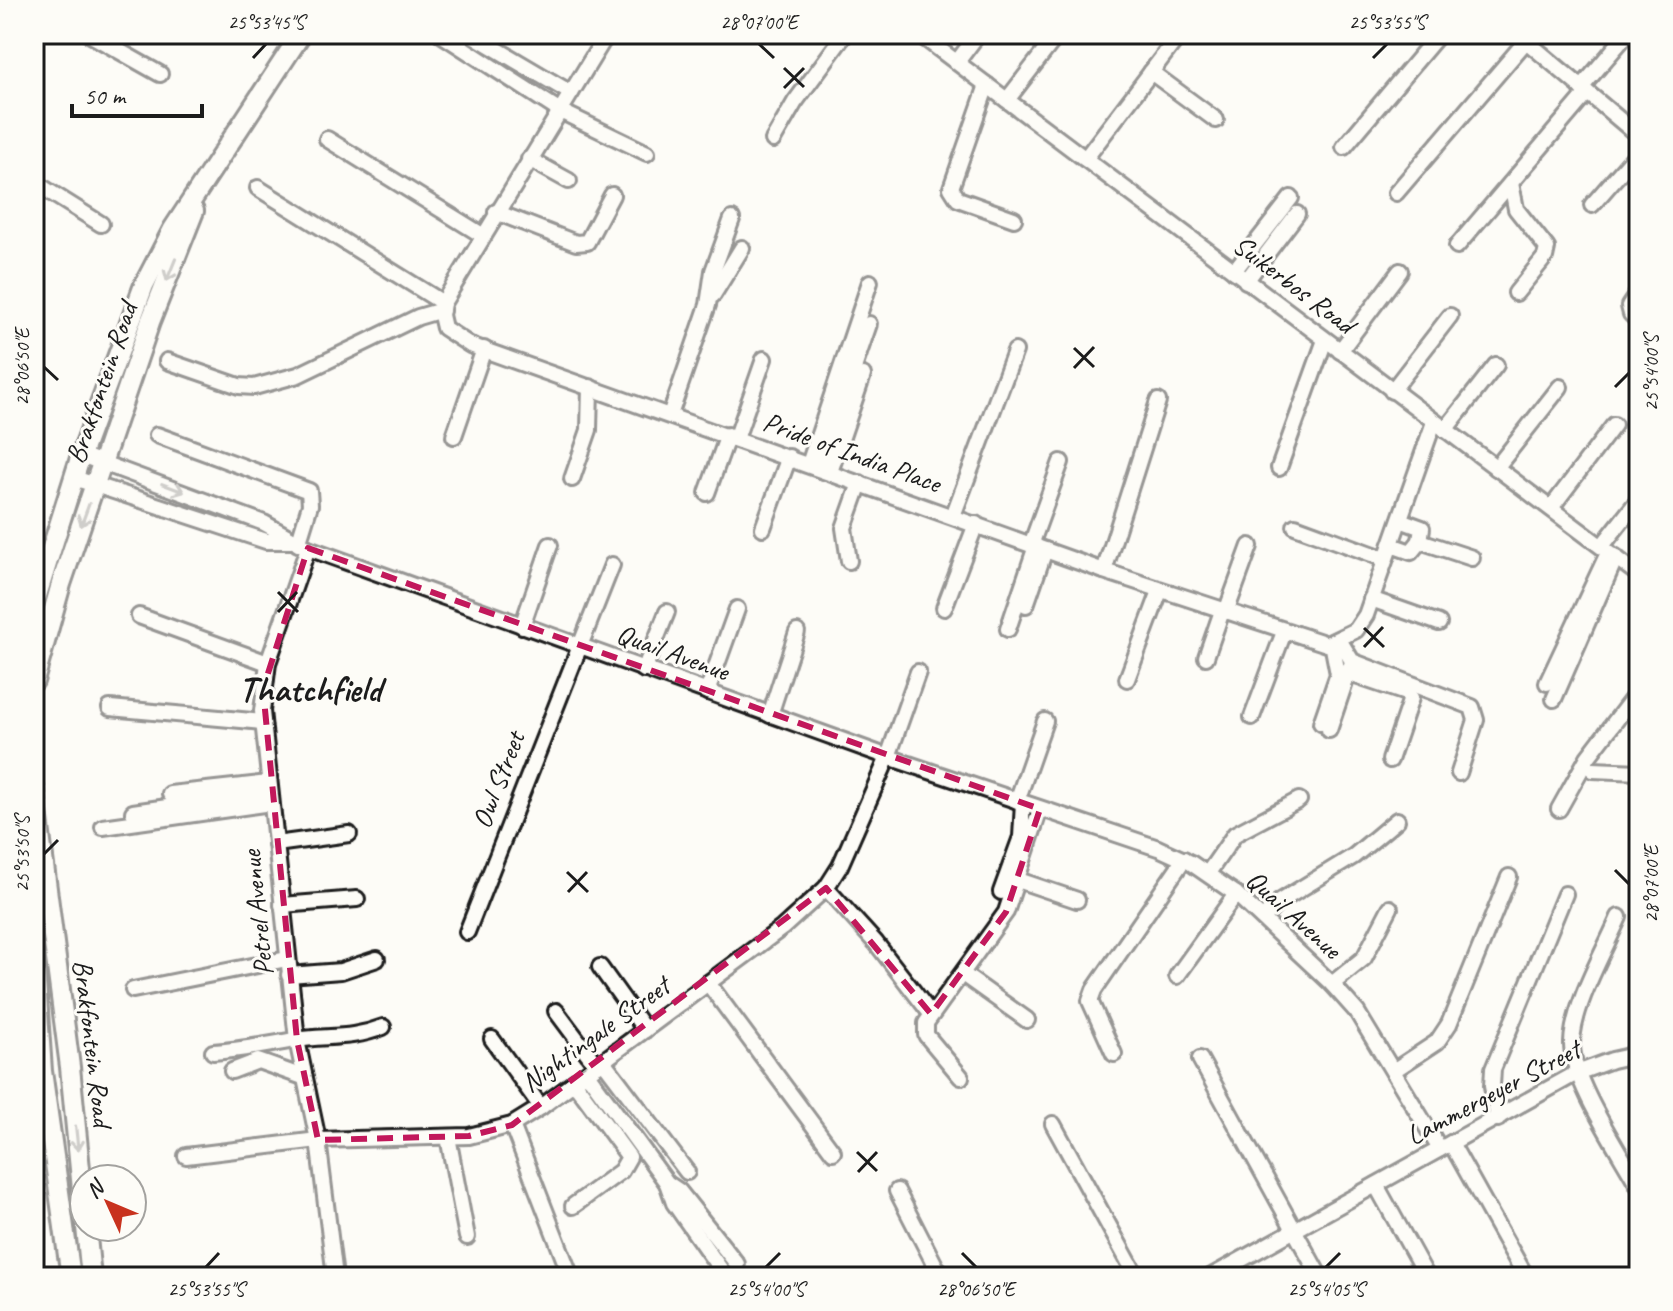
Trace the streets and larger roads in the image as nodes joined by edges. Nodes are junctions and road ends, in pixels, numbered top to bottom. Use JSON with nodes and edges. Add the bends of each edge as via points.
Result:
{"nodes":[{"id":1,"x":89,"y":34,"type":"edge"},
{"id":2,"x":301,"y":34,"type":"edge"},
{"id":3,"x":441,"y":34,"type":"edge"},
{"id":4,"x":471,"y":34,"type":"edge"},
{"id":5,"x":607,"y":34,"type":"edge"},
{"id":6,"x":845,"y":34,"type":"edge"},
{"id":7,"x":919,"y":34,"type":"edge"},
{"id":8,"x":978,"y":34,"type":"edge"},
{"id":9,"x":1058,"y":34,"type":"edge"},
{"id":10,"x":1180,"y":34,"type":"edge"},
{"id":11,"x":1439,"y":34,"type":"edge"},
{"id":12,"x":1627,"y":34,"type":"edge"},
{"id":13,"x":1522,"y":38,"type":"edge"},
{"id":14,"x":957,"y":62,"type":"junction"},
{"id":15,"x":1151,"y":72,"type":"junction"},
{"id":16,"x":160,"y":74,"type":"dead end"},
{"id":17,"x":987,"y":85,"type":"junction"},
{"id":18,"x":1584,"y":91,"type":"junction"},
{"id":19,"x":571,"y":93,"type":"junction"},
{"id":20,"x":1007,"y":100,"type":"junction"},
{"id":21,"x":560,"y":111,"type":"junction"},
{"id":22,"x":1216,"y":120,"type":"dead end"},
{"id":23,"x":1639,"y":136,"type":"edge"},
{"id":24,"x":327,"y":139,"type":"dead end"},
{"id":25,"x":773,"y":140,"type":"dead end"},
{"id":26,"x":1344,"y":147,"type":"dead end"},
{"id":27,"x":1639,"y":151,"type":"edge"},
{"id":28,"x":647,"y":153,"type":"dead end"},
{"id":29,"x":529,"y":159,"type":"junction"},
{"id":30,"x":1085,"y":159,"type":"junction"},
{"id":31,"x":569,"y":181,"type":"dead end"},
{"id":32,"x":34,"y":182,"type":"edge"},
{"id":33,"x":1511,"y":183,"type":"junction"},
{"id":34,"x":258,"y":188,"type":"dead end"},
{"id":35,"x":1396,"y":193,"type":"dead end"},
{"id":36,"x":612,"y":195,"type":"dead end"},
{"id":37,"x":197,"y":197,"type":"junction"},
{"id":38,"x":1291,"y":198,"type":"dead end"},
{"id":39,"x":1592,"y":205,"type":"dead end"},
{"id":40,"x":496,"y":212,"type":"junction"},
{"id":41,"x":1297,"y":214,"type":"dead end"},
{"id":42,"x":732,"y":219,"type":"dead end"},
{"id":43,"x":1014,"y":219,"type":"dead end"},
{"id":44,"x":101,"y":224,"type":"dead end"},
{"id":45,"x":482,"y":235,"type":"junction"},
{"id":46,"x":1457,"y":246,"type":"dead end"},
{"id":47,"x":742,"y":248,"type":"dead end"},
{"id":48,"x":1234,"y":271,"type":"junction"},
{"id":49,"x":1400,"y":271,"type":"dead end"},
{"id":50,"x":1246,"y":281,"type":"junction"},
{"id":51,"x":870,"y":282,"type":"dead end"},
{"id":52,"x":1639,"y":291,"type":"edge"},
{"id":53,"x":1516,"y":293,"type":"dead end"},
{"id":54,"x":708,"y":305,"type":"junction"},
{"id":55,"x":443,"y":306,"type":"junction"},
{"id":56,"x":1450,"y":316,"type":"dead end"},
{"id":57,"x":1639,"y":322,"type":"edge"},
{"id":58,"x":869,"y":324,"type":"dead end"},
{"id":59,"x":1325,"y":340,"type":"junction"},
{"id":60,"x":484,"y":349,"type":"junction"},
{"id":61,"x":1015,"y":351,"type":"dead end"},
{"id":62,"x":1340,"y":351,"type":"junction"},
{"id":63,"x":764,"y":359,"type":"dead end"},
{"id":64,"x":167,"y":361,"type":"dead end"},
{"id":65,"x":1496,"y":365,"type":"dead end"},
{"id":66,"x":863,"y":375,"type":"dead end"},
{"id":67,"x":590,"y":387,"type":"junction"},
{"id":68,"x":1560,"y":387,"type":"dead end"},
{"id":69,"x":1392,"y":391,"type":"junction"},
{"id":70,"x":1158,"y":401,"type":"dead end"},
{"id":71,"x":670,"y":415,"type":"junction"},
{"id":72,"x":1614,"y":425,"type":"dead end"},
{"id":73,"x":1440,"y":426,"type":"junction"},
{"id":74,"x":157,"y":435,"type":"dead end"},
{"id":75,"x":454,"y":436,"type":"dead end"},
{"id":76,"x":732,"y":437,"type":"junction"},
{"id":77,"x":81,"y":455,"type":"junction"},
{"id":78,"x":789,"y":457,"type":"junction"},
{"id":79,"x":104,"y":462,"type":"junction"},
{"id":80,"x":1061,"y":462,"type":"dead end"},
{"id":81,"x":820,"y":468,"type":"junction"},
{"id":82,"x":1279,"y":468,"type":"dead end"},
{"id":83,"x":1496,"y":468,"type":"junction"},
{"id":84,"x":74,"y":478,"type":"junction"},
{"id":85,"x":572,"y":479,"type":"dead end"},
{"id":86,"x":860,"y":483,"type":"junction"},
{"id":87,"x":96,"y":485,"type":"junction"},
{"id":88,"x":707,"y":493,"type":"dead end"},
{"id":89,"x":1639,"y":499,"type":"edge"},
{"id":90,"x":214,"y":503,"type":"junction"},
{"id":91,"x":1551,"y":508,"type":"junction"},
{"id":92,"x":953,"y":516,"type":"junction"},
{"id":93,"x":206,"y":520,"type":"junction"},
{"id":94,"x":1400,"y":520,"type":"junction"},
{"id":95,"x":976,"y":524,"type":"junction"},
{"id":96,"x":763,"y":528,"type":"dead end"},
{"id":97,"x":1294,"y":530,"type":"dead end"},
{"id":98,"x":1420,"y":541,"type":"junction"},
{"id":99,"x":299,"y":544,"type":"junction"},
{"id":100,"x":550,"y":545,"type":"dead end"},
{"id":101,"x":1250,"y":546,"type":"dead end"},
{"id":102,"x":1037,"y":547,"type":"junction"},
{"id":103,"x":1609,"y":551,"type":"junction"},
{"id":104,"x":1386,"y":556,"type":"junction"},
{"id":105,"x":1472,"y":558,"type":"dead end"},
{"id":106,"x":849,"y":561,"type":"dead end"},
{"id":107,"x":612,"y":565,"type":"dead end"},
{"id":108,"x":1104,"y":571,"type":"junction"},
{"id":109,"x":1639,"y":575,"type":"edge"},
{"id":110,"x":1160,"y":591,"type":"junction"},
{"id":111,"x":1371,"y":599,"type":"junction"},
{"id":112,"x":34,"y":605,"type":"edge"},
{"id":113,"x":944,"y":608,"type":"dead end"},
{"id":114,"x":737,"y":609,"type":"dead end"},
{"id":115,"x":667,"y":612,"type":"dead end"},
{"id":116,"x":1224,"y":612,"type":"junction"},
{"id":117,"x":1024,"y":613,"type":"dead end"},
{"id":118,"x":139,"y":616,"type":"dead end"},
{"id":119,"x":1439,"y":623,"type":"dead end"},
{"id":120,"x":522,"y":626,"type":"junction"},
{"id":121,"x":1008,"y":629,"type":"dead end"},
{"id":122,"x":797,"y":632,"type":"dead end"},
{"id":123,"x":1284,"y":632,"type":"junction"},
{"id":124,"x":1336,"y":642,"type":"junction"},
{"id":125,"x":578,"y":646,"type":"junction"},
{"id":126,"x":1206,"y":657,"type":"dead end"},
{"id":127,"x":268,"y":663,"type":"junction"},
{"id":128,"x":1351,"y":668,"type":"junction"},
{"id":129,"x":644,"y":670,"type":"junction"},
{"id":130,"x":918,"y":672,"type":"dead end"},
{"id":131,"x":1127,"y":679,"type":"dead end"},
{"id":132,"x":34,"y":681,"type":"edge"},
{"id":133,"x":1547,"y":683,"type":"dead end"},
{"id":134,"x":1639,"y":690,"type":"edge"},
{"id":135,"x":707,"y":692,"type":"junction"},
{"id":136,"x":1554,"y":699,"type":"dead end"},
{"id":137,"x":110,"y":708,"type":"dead end"},
{"id":138,"x":770,"y":715,"type":"junction"},
{"id":139,"x":1252,"y":717,"type":"dead end"},
{"id":140,"x":1045,"y":721,"type":"dead end"},
{"id":141,"x":263,"y":722,"type":"junction"},
{"id":142,"x":888,"y":757,"type":"junction"},
{"id":143,"x":1390,"y":760,"type":"dead end"},
{"id":144,"x":1593,"y":770,"type":"dead end"},
{"id":145,"x":1639,"y":772,"type":"edge"},
{"id":146,"x":1459,"y":773,"type":"dead end"},
{"id":147,"x":34,"y":788,"type":"edge"},
{"id":148,"x":270,"y":792,"type":"junction"},
{"id":149,"x":170,"y":794,"type":"dead end"},
{"id":150,"x":1299,"y":800,"type":"dead end"},
{"id":151,"x":1020,"y":802,"type":"junction"},
{"id":152,"x":1040,"y":809,"type":"junction"},
{"id":153,"x":1559,"y":809,"type":"dead end"},
{"id":154,"x":133,"y":812,"type":"dead end"},
{"id":155,"x":1397,"y":820,"type":"dead end"},
{"id":156,"x":103,"y":827,"type":"dead end"},
{"id":157,"x":349,"y":834,"type":"dead end"},
{"id":158,"x":276,"y":844,"type":"junction"},
{"id":159,"x":1184,"y":859,"type":"junction"},
{"id":160,"x":1208,"y":873,"type":"junction"},
{"id":161,"x":1509,"y":877,"type":"dead end"},
{"id":162,"x":1018,"y":880,"type":"junction"},
{"id":163,"x":826,"y":888,"type":"junction"},
{"id":164,"x":1001,"y":892,"type":"dead end"},
{"id":165,"x":1236,"y":894,"type":"junction"},
{"id":166,"x":1565,"y":894,"type":"dead end"},
{"id":167,"x":357,"y":899,"type":"dead end"},
{"id":168,"x":1077,"y":900,"type":"dead end"},
{"id":169,"x":282,"y":905,"type":"junction"},
{"id":170,"x":1390,"y":908,"type":"dead end"},
{"id":171,"x":1619,"y":917,"type":"dead end"},
{"id":172,"x":1263,"y":918,"type":"junction"},
{"id":173,"x":467,"y":932,"type":"dead end"},
{"id":174,"x":34,"y":954,"type":"edge"},
{"id":175,"x":287,"y":959,"type":"junction"},
{"id":176,"x":377,"y":959,"type":"dead end"},
{"id":177,"x":600,"y":967,"type":"dead end"},
{"id":178,"x":289,"y":975,"type":"junction"},
{"id":179,"x":964,"y":975,"type":"junction"},
{"id":180,"x":1177,"y":976,"type":"dead end"},
{"id":181,"x":708,"y":983,"type":"junction"},
{"id":182,"x":1332,"y":984,"type":"junction"},
{"id":183,"x":133,"y":990,"type":"dead end"},
{"id":184,"x":556,"y":1011,"type":"dead end"},
{"id":185,"x":931,"y":1014,"type":"junction"},
{"id":186,"x":1027,"y":1020,"type":"dead end"},
{"id":187,"x":383,"y":1027,"type":"dead end"},
{"id":188,"x":645,"y":1030,"type":"junction"},
{"id":189,"x":65,"y":1033,"type":"junction"},
{"id":190,"x":36,"y":1038,"type":"edge"},
{"id":191,"x":492,"y":1039,"type":"dead end"},
{"id":192,"x":297,"y":1040,"type":"junction"},
{"id":193,"x":213,"y":1052,"type":"dead end"},
{"id":194,"x":1114,"y":1054,"type":"dead end"},
{"id":195,"x":1634,"y":1055,"type":"edge"},
{"id":196,"x":1200,"y":1059,"type":"dead end"},
{"id":197,"x":70,"y":1067,"type":"junction"},
{"id":198,"x":232,"y":1071,"type":"dead end"},
{"id":199,"x":590,"y":1071,"type":"junction"},
{"id":200,"x":1393,"y":1071,"type":"junction"},
{"id":201,"x":38,"y":1072,"type":"edge"},
{"id":202,"x":1577,"y":1073,"type":"junction"},
{"id":203,"x":303,"y":1077,"type":"junction"},
{"id":204,"x":961,"y":1077,"type":"dead end"},
{"id":205,"x":1639,"y":1085,"type":"edge"},
{"id":206,"x":541,"y":1107,"type":"junction"},
{"id":207,"x":1498,"y":1119,"type":"junction"},
{"id":208,"x":1053,"y":1124,"type":"dead end"},
{"id":209,"x":512,"y":1125,"type":"junction"},
{"id":210,"x":448,"y":1137,"type":"junction"},
{"id":211,"x":318,"y":1140,"type":"junction"},
{"id":212,"x":1445,"y":1146,"type":"junction"},
{"id":213,"x":833,"y":1152,"type":"dead end"},
{"id":214,"x":186,"y":1156,"type":"dead end"},
{"id":215,"x":79,"y":1163,"type":"edge"},
{"id":216,"x":687,"y":1172,"type":"dead end"},
{"id":217,"x":667,"y":1183,"type":"junction"},
{"id":218,"x":1376,"y":1185,"type":"junction"},
{"id":219,"x":1639,"y":1187,"type":"edge"},
{"id":220,"x":897,"y":1191,"type":"dead end"},
{"id":221,"x":573,"y":1206,"type":"dead end"},
{"id":222,"x":1294,"y":1231,"type":"junction"},
{"id":223,"x":467,"y":1237,"type":"dead end"},
{"id":224,"x":88,"y":1243,"type":"edge"},
{"id":225,"x":737,"y":1264,"type":"dead end"},
{"id":226,"x":940,"y":1274,"type":"edge"},
{"id":227,"x":71,"y":1277,"type":"edge"},
{"id":228,"x":91,"y":1277,"type":"edge"},
{"id":229,"x":335,"y":1277,"type":"edge"},
{"id":230,"x":571,"y":1277,"type":"edge"},
{"id":231,"x":726,"y":1277,"type":"edge"},
{"id":232,"x":1137,"y":1277,"type":"edge"},
{"id":233,"x":1210,"y":1277,"type":"edge"},
{"id":234,"x":1320,"y":1277,"type":"edge"},
{"id":235,"x":1427,"y":1277,"type":"edge"},
{"id":236,"x":1526,"y":1277,"type":"edge"}],
"edges":[{"from":1,"to":16,"type":"street"},
{"from":2,"to":37,"type":"street","name":"Brakfontein Road"},
{"from":3,"to":21,"type":"street"},
{"from":4,"to":19,"type":"street"},
{"from":5,"to":19,"type":"street"},
{"from":6,"to":25,"type":"street"},
{"from":7,"to":14,"type":"street","name":"Suikerbos Road"},
{"from":8,"to":14,"type":"street"},
{"from":9,"to":20,"type":"street"},
{"from":10,"to":15,"type":"street"},
{"from":11,"to":26,"type":"street"},
{"from":12,"to":18,"type":"street"},
{"from":13,"to":18,"type":"street"},
{"from":13,"to":35,"type":"street"},
{"from":14,"to":17,"type":"street","name":"Suikerbos Road"},
{"from":15,"to":22,"type":"street"},
{"from":15,"to":30,"type":"street"},
{"from":17,"to":20,"type":"street","name":"Suikerbos Road"},
{"from":17,"to":43,"type":"street","via":[[951,188],[958,199]]},
{"from":18,"to":23,"type":"street"},
{"from":18,"to":33,"type":"street"},
{"from":19,"to":21,"type":"street"},
{"from":20,"to":30,"type":"street","name":"Suikerbos Road"},
{"from":21,"to":28,"type":"street"},
{"from":21,"to":29,"type":"street"},
{"from":24,"to":45,"type":"street"},
{"from":27,"to":39,"type":"street"},
{"from":29,"to":31,"type":"street"},
{"from":29,"to":40,"type":"street"},
{"from":30,"to":48,"type":"street","name":"Suikerbos Road"},
{"from":32,"to":44,"type":"street"},
{"from":33,"to":46,"type":"street"},
{"from":33,"to":53,"type":"street","via":[[1516,209],[1547,248]]},
{"from":34,"to":55,"type":"street"},
{"from":36,"to":40,"type":"street","via":[[587,242],[576,243]]},
{"from":37,"to":77,"type":"street","name":"Brakfontein Road","via":[[173,229],[144,285]]},
{"from":37,"to":79,"type":"street","name":"Brakfontein Road","one_way":true},
{"from":38,"to":48,"type":"street"},
{"from":40,"to":45,"type":"street"},
{"from":41,"to":50,"type":"street"},
{"from":42,"to":54,"type":"street","via":[[713,271]]},
{"from":45,"to":55,"type":"street"},
{"from":47,"to":54,"type":"street"},
{"from":48,"to":50,"type":"street","name":"Suikerbos Road"},
{"from":49,"to":62,"type":"street"},
{"from":50,"to":59,"type":"street","name":"Suikerbos Road"},
{"from":51,"to":81,"type":"street"},
{"from":52,"to":57,"type":"street","via":[[1629,306]]},
{"from":54,"to":71,"type":"street"},
{"from":55,"to":60,"type":"street","name":"Pride of India Place","via":[[442,323],[448,333]]},
{"from":55,"to":64,"type":"street","via":[[274,383],[239,386]]},
{"from":56,"to":69,"type":"street"},
{"from":58,"to":81,"type":"street"},
{"from":59,"to":62,"type":"street","name":"Suikerbos Road"},
{"from":59,"to":82,"type":"street"},
{"from":60,"to":67,"type":"street","name":"Pride of India Place"},
{"from":60,"to":75,"type":"street"},
{"from":61,"to":92,"type":"street"},
{"from":62,"to":69,"type":"street","name":"Suikerbos Road"},
{"from":63,"to":76,"type":"street"},
{"from":65,"to":73,"type":"street"},
{"from":66,"to":81,"type":"street"},
{"from":67,"to":71,"type":"street","name":"Pride of India Place"},
{"from":67,"to":85,"type":"street","via":[[589,430]]},
{"from":68,"to":83,"type":"street"},
{"from":69,"to":73,"type":"street","name":"Suikerbos Road"},
{"from":70,"to":108,"type":"street"},
{"from":71,"to":76,"type":"street","name":"Pride of India Place"},
{"from":72,"to":91,"type":"street"},
{"from":73,"to":83,"type":"street","name":"Suikerbos Road"},
{"from":73,"to":94,"type":"street"},
{"from":74,"to":99,"type":"street","name":"Petrel Avenue","via":[[309,491]]},
{"from":76,"to":78,"type":"street","name":"Pride of India Place"},
{"from":76,"to":88,"type":"street"},
{"from":77,"to":79,"type":"street","name":"Quail Avenue"},
{"from":77,"to":84,"type":"street","name":"Brakfontein Road"},
{"from":78,"to":81,"type":"street","name":"Pride of India Place"},
{"from":78,"to":96,"type":"street"},
{"from":79,"to":87,"type":"street","name":"Brakfontein Road"},
{"from":79,"to":90,"type":"street","name":"Quail Avenue","one_way":true},
{"from":80,"to":102,"type":"street"},
{"from":81,"to":86,"type":"street","name":"Pride of India Place"},
{"from":83,"to":91,"type":"street","name":"Suikerbos Road"},
{"from":84,"to":87,"type":"street","name":"Quail Avenue"},
{"from":84,"to":112,"type":"street","name":"Brakfontein Road"},
{"from":86,"to":92,"type":"street","name":"Pride of India Place"},
{"from":86,"to":106,"type":"street","via":[[844,528]]},
{"from":87,"to":93,"type":"street","name":"Quail Avenue"},
{"from":87,"to":132,"type":"street","name":"Brakfontein Road","one_way":true,"via":[[46,628]]},
{"from":89,"to":103,"type":"street"},
{"from":90,"to":93,"type":"street"},
{"from":90,"to":99,"type":"street","name":"Quail Avenue"},
{"from":91,"to":103,"type":"street","name":"Suikerbos Road"},
{"from":92,"to":95,"type":"street","name":"Pride of India Place"},
{"from":93,"to":99,"type":"street","name":"Quail Avenue","via":[[266,541]]},
{"from":94,"to":98,"type":"street","via":[[1422,528]]},
{"from":94,"to":104,"type":"street"},
{"from":95,"to":102,"type":"street","name":"Pride of India Place"},
{"from":95,"to":113,"type":"street"},
{"from":97,"to":104,"type":"street"},
{"from":98,"to":104,"type":"street","via":[[1411,552]]},
{"from":98,"to":105,"type":"street"},
{"from":99,"to":120,"type":"street","name":"Quail Avenue"},
{"from":99,"to":127,"type":"street","name":"Petrel Avenue"},
{"from":100,"to":120,"type":"street"},
{"from":101,"to":116,"type":"street"},
{"from":102,"to":108,"type":"street","name":"Pride of India Place"},
{"from":102,"to":117,"type":"street"},
{"from":102,"to":121,"type":"street"},
{"from":103,"to":109,"type":"street","name":"Suikerbos Road"},
{"from":103,"to":133,"type":"street"},
{"from":103,"to":136,"type":"street"},
{"from":104,"to":111,"type":"street"},
{"from":107,"to":125,"type":"street","name":"Owl Street"},
{"from":108,"to":110,"type":"street","name":"Pride of India Place"},
{"from":110,"to":116,"type":"street","name":"Pride of India Place"},
{"from":110,"to":131,"type":"street"},
{"from":111,"to":119,"type":"street"},
{"from":111,"to":124,"type":"street","via":[[1356,630]]},
{"from":114,"to":135,"type":"street"},
{"from":115,"to":129,"type":"street"},
{"from":116,"to":123,"type":"street","name":"Pride of India Place"},
{"from":116,"to":126,"type":"street"},
{"from":118,"to":127,"type":"street"},
{"from":120,"to":125,"type":"street","name":"Quail Avenue"},
{"from":122,"to":138,"type":"street"},
{"from":123,"to":124,"type":"street","name":"Pride of India Place"},
{"from":123,"to":139,"type":"street"},
{"from":124,"to":128,"type":"street"},
{"from":124,"to":128,"type":"street","via":[[1338,674],[1325,727]]},
{"from":125,"to":129,"type":"street","name":"Quail Avenue"},
{"from":125,"to":173,"type":"street","name":"Owl Street"},
{"from":127,"to":141,"type":"street","name":"Petrel Avenue"},
{"from":128,"to":143,"type":"street","via":[[1411,698]]},
{"from":128,"to":146,"type":"street","via":[[1472,707],[1476,720]]},
{"from":129,"to":135,"type":"street","name":"Quail Avenue"},
{"from":130,"to":142,"type":"street","name":"Nightingale Street"},
{"from":134,"to":153,"type":"street","via":[[1588,757]]},
{"from":135,"to":138,"type":"street","name":"Quail Avenue"},
{"from":137,"to":141,"type":"street"},
{"from":138,"to":142,"type":"street","name":"Quail Avenue"},
{"from":140,"to":151,"type":"street"},
{"from":141,"to":148,"type":"street","name":"Petrel Avenue"},
{"from":142,"to":151,"type":"street","name":"Quail Avenue"},
{"from":142,"to":163,"type":"street","name":"Nightingale Street"},
{"from":144,"to":145,"type":"street"},
{"from":147,"to":189,"type":"street","name":"Brakfontein Road"},
{"from":148,"to":149,"type":"street"},
{"from":148,"to":154,"type":"street"},
{"from":148,"to":156,"type":"street"},
{"from":148,"to":158,"type":"street","name":"Petrel Avenue"},
{"from":150,"to":160,"type":"street","via":[[1235,834]]},
{"from":151,"to":152,"type":"street","name":"Quail Avenue"},
{"from":151,"to":164,"type":"street","via":[[1021,837]]},
{"from":152,"to":159,"type":"street","name":"Quail Avenue"},
{"from":152,"to":162,"type":"street"},
{"from":155,"to":172,"type":"street"},
{"from":157,"to":158,"type":"street"},
{"from":158,"to":169,"type":"street","name":"Petrel Avenue"},
{"from":159,"to":160,"type":"street","name":"Quail Avenue"},
{"from":159,"to":194,"type":"street","via":[[1090,1001]]},
{"from":160,"to":165,"type":"street","name":"Quail Avenue"},
{"from":161,"to":200,"type":"street","via":[[1449,1024],[1437,1042]]},
{"from":162,"to":168,"type":"street"},
{"from":162,"to":179,"type":"street","via":[[994,934]]},
{"from":163,"to":181,"type":"street","name":"Nightingale Street"},
{"from":163,"to":185,"type":"street"},
{"from":165,"to":172,"type":"street","name":"Quail Avenue"},
{"from":165,"to":180,"type":"street"},
{"from":166,"to":207,"type":"street","via":[[1493,1069]]},
{"from":167,"to":169,"type":"street"},
{"from":169,"to":175,"type":"street","name":"Petrel Avenue"},
{"from":170,"to":182,"type":"street","via":[[1364,958]]},
{"from":171,"to":202,"type":"street","via":[[1575,1023]]},
{"from":172,"to":182,"type":"street","name":"Quail Avenue"},
{"from":174,"to":190,"type":"street","name":"Brakfontein Road"},
{"from":175,"to":178,"type":"street","name":"Petrel Avenue"},
{"from":175,"to":183,"type":"street"},
{"from":176,"to":178,"type":"street","via":[[341,971]]},
{"from":177,"to":188,"type":"street"},
{"from":178,"to":192,"type":"street","name":"Petrel Avenue"},
{"from":179,"to":185,"type":"street"},
{"from":179,"to":186,"type":"street"},
{"from":181,"to":188,"type":"street","name":"Nightingale Street"},
{"from":181,"to":213,"type":"street","name":"Nightingale Street"},
{"from":182,"to":200,"type":"street","name":"Quail Avenue","via":[[1357,1012]]},
{"from":184,"to":199,"type":"street"},
{"from":185,"to":204,"type":"street","via":[[926,1035]]},
{"from":187,"to":192,"type":"street","via":[[358,1037]]},
{"from":188,"to":199,"type":"street","name":"Nightingale Street"},
{"from":189,"to":190,"type":"street"},
{"from":189,"to":197,"type":"street","name":"Brakfontein Road"},
{"from":190,"to":201,"type":"street","name":"Brakfontein Road"},
{"from":191,"to":206,"type":"street"},
{"from":192,"to":193,"type":"street"},
{"from":192,"to":203,"type":"street","name":"Petrel Avenue"},
{"from":195,"to":202,"type":"street","name":"Lammergeyer Street"},
{"from":195,"to":205,"type":"street"},
{"from":196,"to":222,"type":"street"},
{"from":197,"to":201,"type":"street"},
{"from":197,"to":215,"type":"street","name":"Brakfontein Road","one_way":true},
{"from":198,"to":203,"type":"street","via":[[258,1061]]},
{"from":199,"to":206,"type":"street","name":"Nightingale Street"},
{"from":199,"to":216,"type":"street"},
{"from":199,"to":217,"type":"street"},
{"from":199,"to":221,"type":"street","via":[[629,1157],[621,1171]]},
{"from":200,"to":212,"type":"street","name":"Quail Avenue"},
{"from":201,"to":227,"type":"street","name":"Brakfontein Road"},
{"from":202,"to":207,"type":"street","name":"Lammergeyer Street"},
{"from":202,"to":219,"type":"street"},
{"from":203,"to":211,"type":"street","name":"Petrel Avenue"},
{"from":206,"to":209,"type":"street","name":"Nightingale Street"},
{"from":207,"to":212,"type":"street","name":"Lammergeyer Street"},
{"from":208,"to":232,"type":"street"},
{"from":209,"to":210,"type":"street","name":"Nightingale Street"},
{"from":209,"to":230,"type":"street","name":"Nightingale Street"},
{"from":210,"to":211,"type":"street","name":"Nightingale Street"},
{"from":210,"to":223,"type":"street"},
{"from":211,"to":214,"type":"street","name":"Nightingale Street"},
{"from":211,"to":229,"type":"street","name":"Petrel Avenue"},
{"from":212,"to":218,"type":"street","name":"Lammergeyer Street"},
{"from":212,"to":236,"type":"street","name":"Quail Avenue"},
{"from":217,"to":225,"type":"street"},
{"from":217,"to":231,"type":"street","via":[[674,1203]]},
{"from":218,"to":222,"type":"street","name":"Lammergeyer Street"},
{"from":218,"to":235,"type":"street"},
{"from":220,"to":226,"type":"street"},
{"from":222,"to":233,"type":"street","name":"Lammergeyer Street"},
{"from":222,"to":234,"type":"street"},
{"from":224,"to":228,"type":"street"}]}
